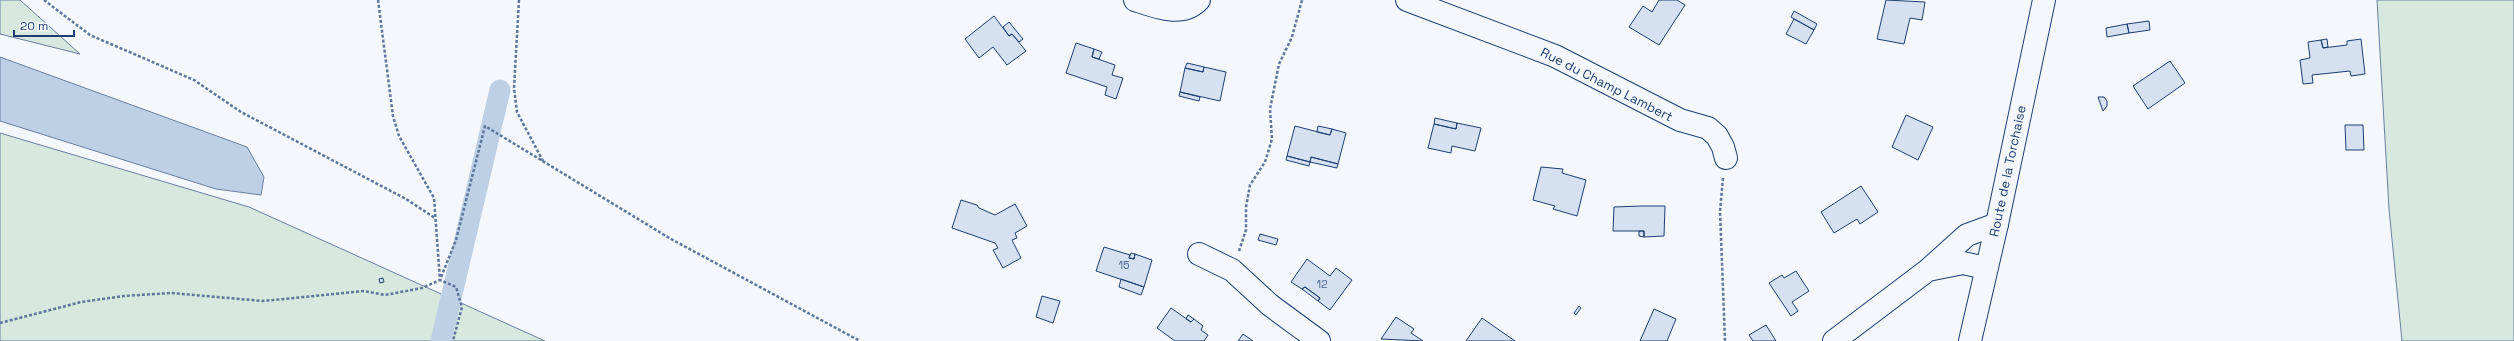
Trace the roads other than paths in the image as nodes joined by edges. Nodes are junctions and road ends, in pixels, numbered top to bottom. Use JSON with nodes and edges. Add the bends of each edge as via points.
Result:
{"nodes":[{"id":1,"x":1135,"y":0,"type":"edge"},
{"id":2,"x":1199,"y":0,"type":"edge"},
{"id":3,"x":1407,"y":0,"type":"edge"},
{"id":4,"x":2044,"y":0,"type":"edge"},
{"id":5,"x":1726,"y":158,"type":"road end"},
{"id":6,"x":1997,"y":224,"type":"junction"},
{"id":7,"x":1199,"y":254,"type":"dead end"},
{"id":8,"x":1986,"y":268,"type":"junction"},
{"id":9,"x":1928,"y":270,"type":"junction"},
{"id":10,"x":1318,"y":341,"type":"edge"},
{"id":11,"x":1834,"y":341,"type":"edge"},
{"id":12,"x":1970,"y":341,"type":"edge"}],
"edges":[{"from":1,"to":2,"type":"street","via":[[1167,10],[1194,5]]},
{"from":3,"to":5,"type":"street","name":"Rue du Champ Lambert","via":[[1555,56],[1680,120],[1708,128],[1717,136]]},
{"from":4,"to":6,"type":"street","name":"Route de la Torchaise"},
{"from":6,"to":8,"type":"street","name":"Route de la Torchaise"},
{"from":6,"to":9,"type":"street","via":[[1967,235]]},
{"from":7,"to":10,"type":"street","via":[[1232,270],[1270,305]]},
{"from":8,"to":9,"type":"street","via":[[1963,263]]},
{"from":8,"to":12,"type":"street","name":"Route de la Torchaise"},
{"from":9,"to":11,"type":"street"}]}
